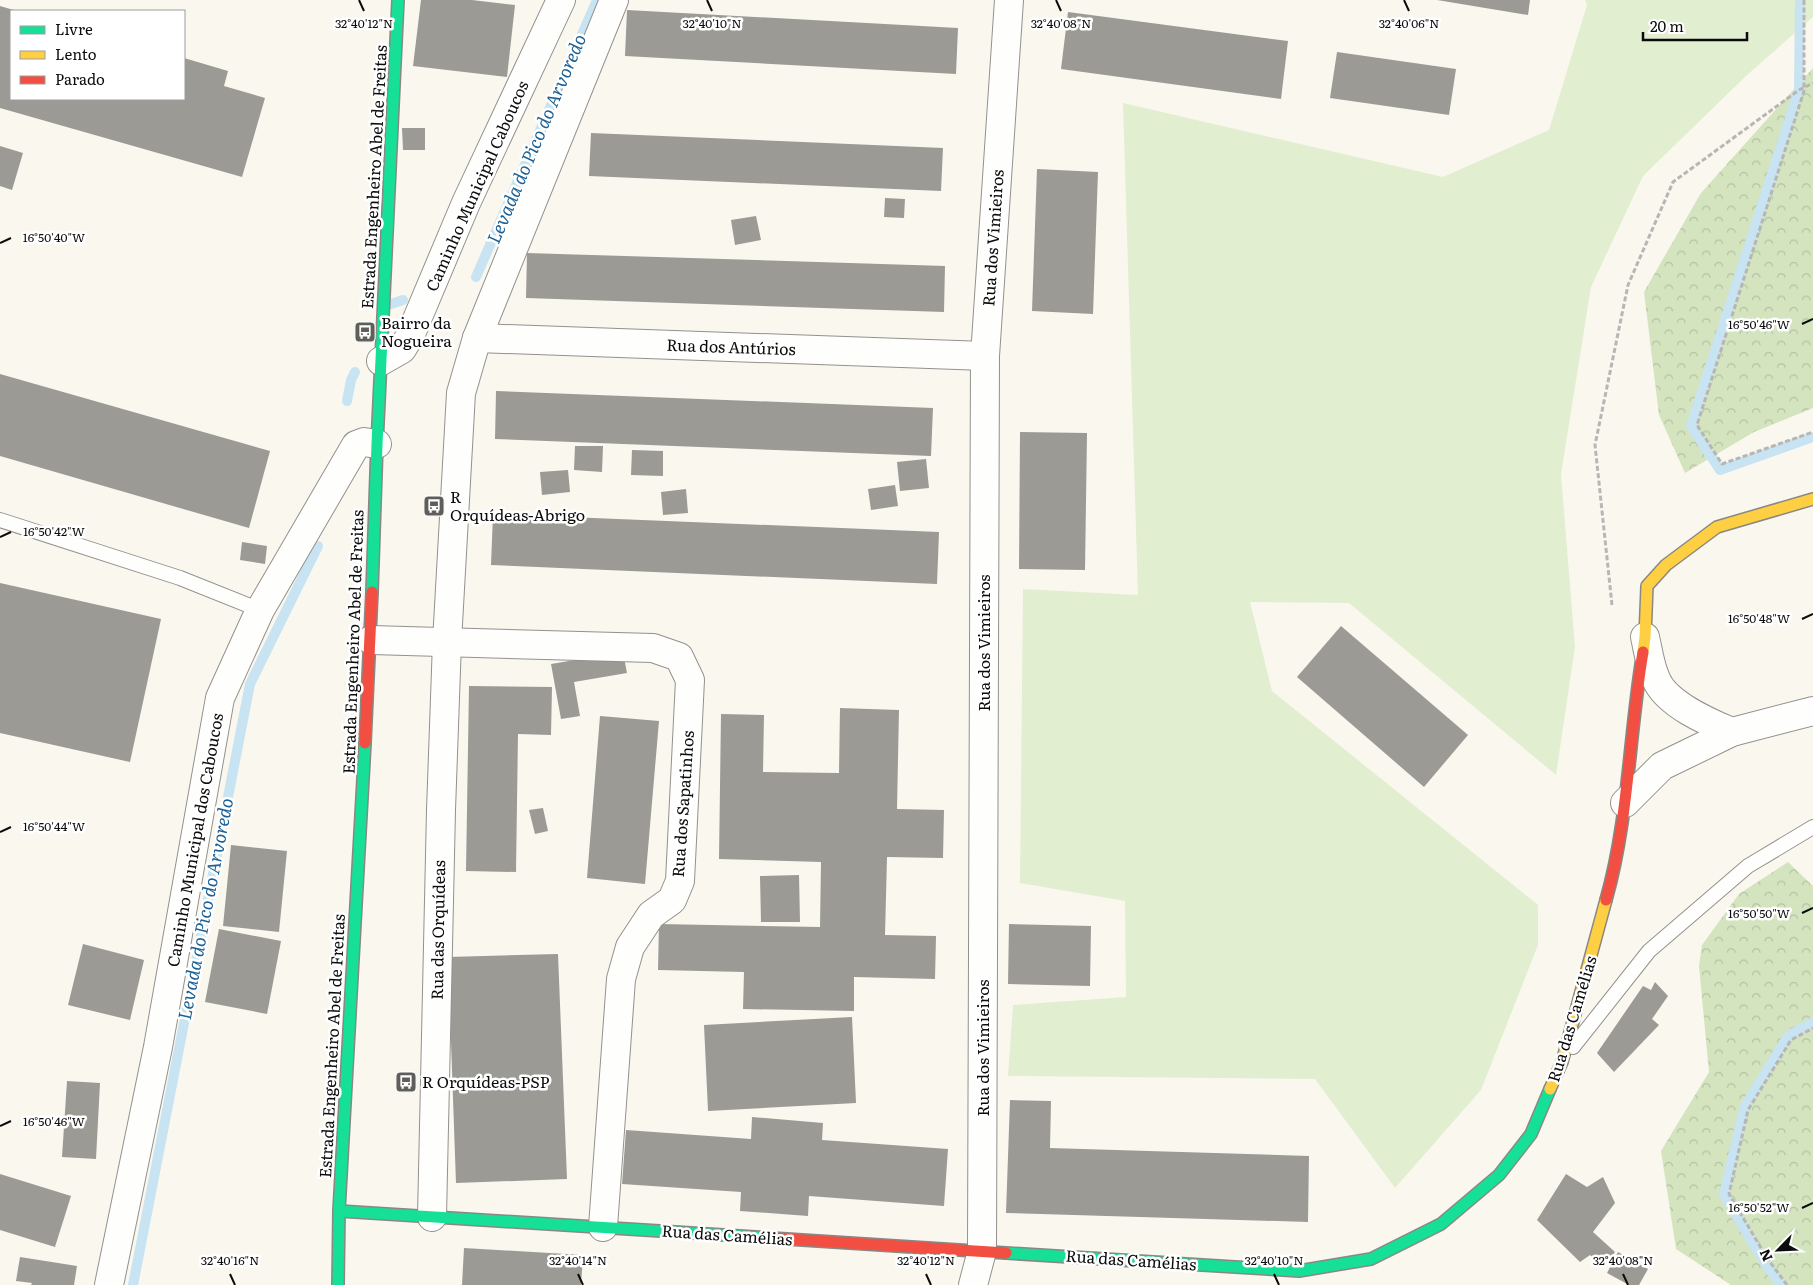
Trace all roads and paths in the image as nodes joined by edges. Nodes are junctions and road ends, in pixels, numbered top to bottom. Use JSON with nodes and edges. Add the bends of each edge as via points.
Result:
{"nodes":[{"id":1,"x":398,"y":0,"type":"edge"},
{"id":2,"x":561,"y":0,"type":"edge"},
{"id":3,"x":614,"y":0,"type":"edge"},
{"id":4,"x":1009,"y":0,"type":"edge"},
{"id":5,"x":1804,"y":0,"type":"edge"},
{"id":6,"x":1813,"y":84,"type":"edge"},
{"id":7,"x":476,"y":338,"type":"junction"},
{"id":8,"x":985,"y":356,"type":"junction"},
{"id":9,"x":381,"y":361,"type":"junction"},
{"id":10,"x":1813,"y":432,"type":"edge"},
{"id":11,"x":377,"y":444,"type":"junction"},
{"id":12,"x":1813,"y":499,"type":"edge"},
{"id":13,"x":0,"y":520,"type":"edge"},
{"id":14,"x":1612,"y":606,"type":"dead end"},
{"id":15,"x":260,"y":610,"type":"junction"},
{"id":16,"x":1645,"y":637,"type":"junction"},
{"id":17,"x":371,"y":640,"type":"junction"},
{"id":18,"x":447,"y":642,"type":"junction"},
{"id":19,"x":1813,"y":711,"type":"edge"},
{"id":20,"x":1732,"y":732,"type":"junction"},
{"id":21,"x":1625,"y":803,"type":"junction"},
{"id":22,"x":1813,"y":827,"type":"edge"},
{"id":23,"x":1813,"y":1028,"type":"edge"},
{"id":24,"x":1562,"y":1062,"type":"junction"},
{"id":25,"x":339,"y":1211,"type":"junction"},
{"id":26,"x":432,"y":1217,"type":"junction"},
{"id":27,"x":603,"y":1227,"type":"junction"},
{"id":28,"x":982,"y":1251,"type":"junction"},
{"id":29,"x":108,"y":1285,"type":"edge"},
{"id":30,"x":338,"y":1285,"type":"edge"},
{"id":31,"x":974,"y":1285,"type":"edge"},
{"id":32,"x":1787,"y":1285,"type":"edge"}],
"edges":[{"from":1,"to":9,"type":"street","name":"Estrada Engenheiro Abel de Freitas"},
{"from":2,"to":9,"type":"street","name":"Caminho Municipal Caboucos","via":[[466,203],[410,336],[402,349]]},
{"from":3,"to":7,"type":"street","name":"Rua das Orquídeas"},
{"from":4,"to":8,"type":"street","name":"Rua dos Vimieiros"},
{"from":5,"to":10,"type":"path","via":[[1804,91],[1697,425],[1722,464]]},
{"from":6,"to":14,"type":"path","via":[[1799,90],[1673,182],[1628,285],[1595,445]]},
{"from":7,"to":8,"type":"street","name":"Rua dos Antúrios"},
{"from":7,"to":18,"type":"street","name":"Rua das Orquídeas","via":[[462,393]]},
{"from":8,"to":28,"type":"street","name":"Rua dos Vimieiros"},
{"from":9,"to":11,"type":"street","name":"Estrada Engenheiro Abel de Freitas"},
{"from":11,"to":15,"type":"street","name":"Caminho Municipal dos Caboucos","via":[[364,442],[356,445]]},
{"from":11,"to":17,"type":"street","name":"Estrada Engenheiro Abel de Freitas"},
{"from":12,"to":16,"type":"street","name":"Rua das Camélias","via":[[1717,527],[1666,565],[1647,586]]},
{"from":13,"to":15,"type":"lane","via":[[180,578]]},
{"from":15,"to":29,"type":"street","name":"Caminho Municipal dos Caboucos","via":[[220,698],[158,1047]]},
{"from":16,"to":20,"type":"street","name":"Rua das Camélias","via":[[1656,680],[1672,699],[1698,717]]},
{"from":16,"to":21,"type":"street","name":"Rua das Camélias","via":[[1635,696]]},
{"from":17,"to":18,"type":"street","name":"Rua dos Sapatinhos"},
{"from":17,"to":25,"type":"street","name":"Estrada Engenheiro Abel de Freitas"},
{"from":18,"to":26,"type":"street","name":"Rua das Orquídeas"},
{"from":18,"to":27,"type":"street","name":"Rua dos Sapatinhos","via":[[653,648],[679,657],[690,680],[680,881],[672,900],[651,916],[630,947],[621,979]]},
{"from":19,"to":20,"type":"street"},
{"from":20,"to":21,"type":"street","via":[[1662,766]]},
{"from":21,"to":24,"type":"street","name":"Rua das Camélias","via":[[1608,894]]},
{"from":22,"to":24,"type":"lane","via":[[1748,866],[1649,951]]},
{"from":23,"to":32,"type":"path","via":[[1791,1040],[1748,1110],[1729,1194]]},
{"from":24,"to":28,"type":"street","name":"Rua das Camélias","via":[[1531,1134],[1499,1175],[1441,1224],[1371,1259],[1299,1271]]},
{"from":25,"to":26,"type":"street","name":"Rua das Camélias"},
{"from":25,"to":30,"type":"street","name":"Estrada Engenheiro Abel de Freitas"},
{"from":26,"to":27,"type":"street","name":"Rua das Camélias"},
{"from":27,"to":28,"type":"street","name":"Rua das Camélias"},
{"from":28,"to":31,"type":"street","name":"Rua dos Vimieiros"}]}
